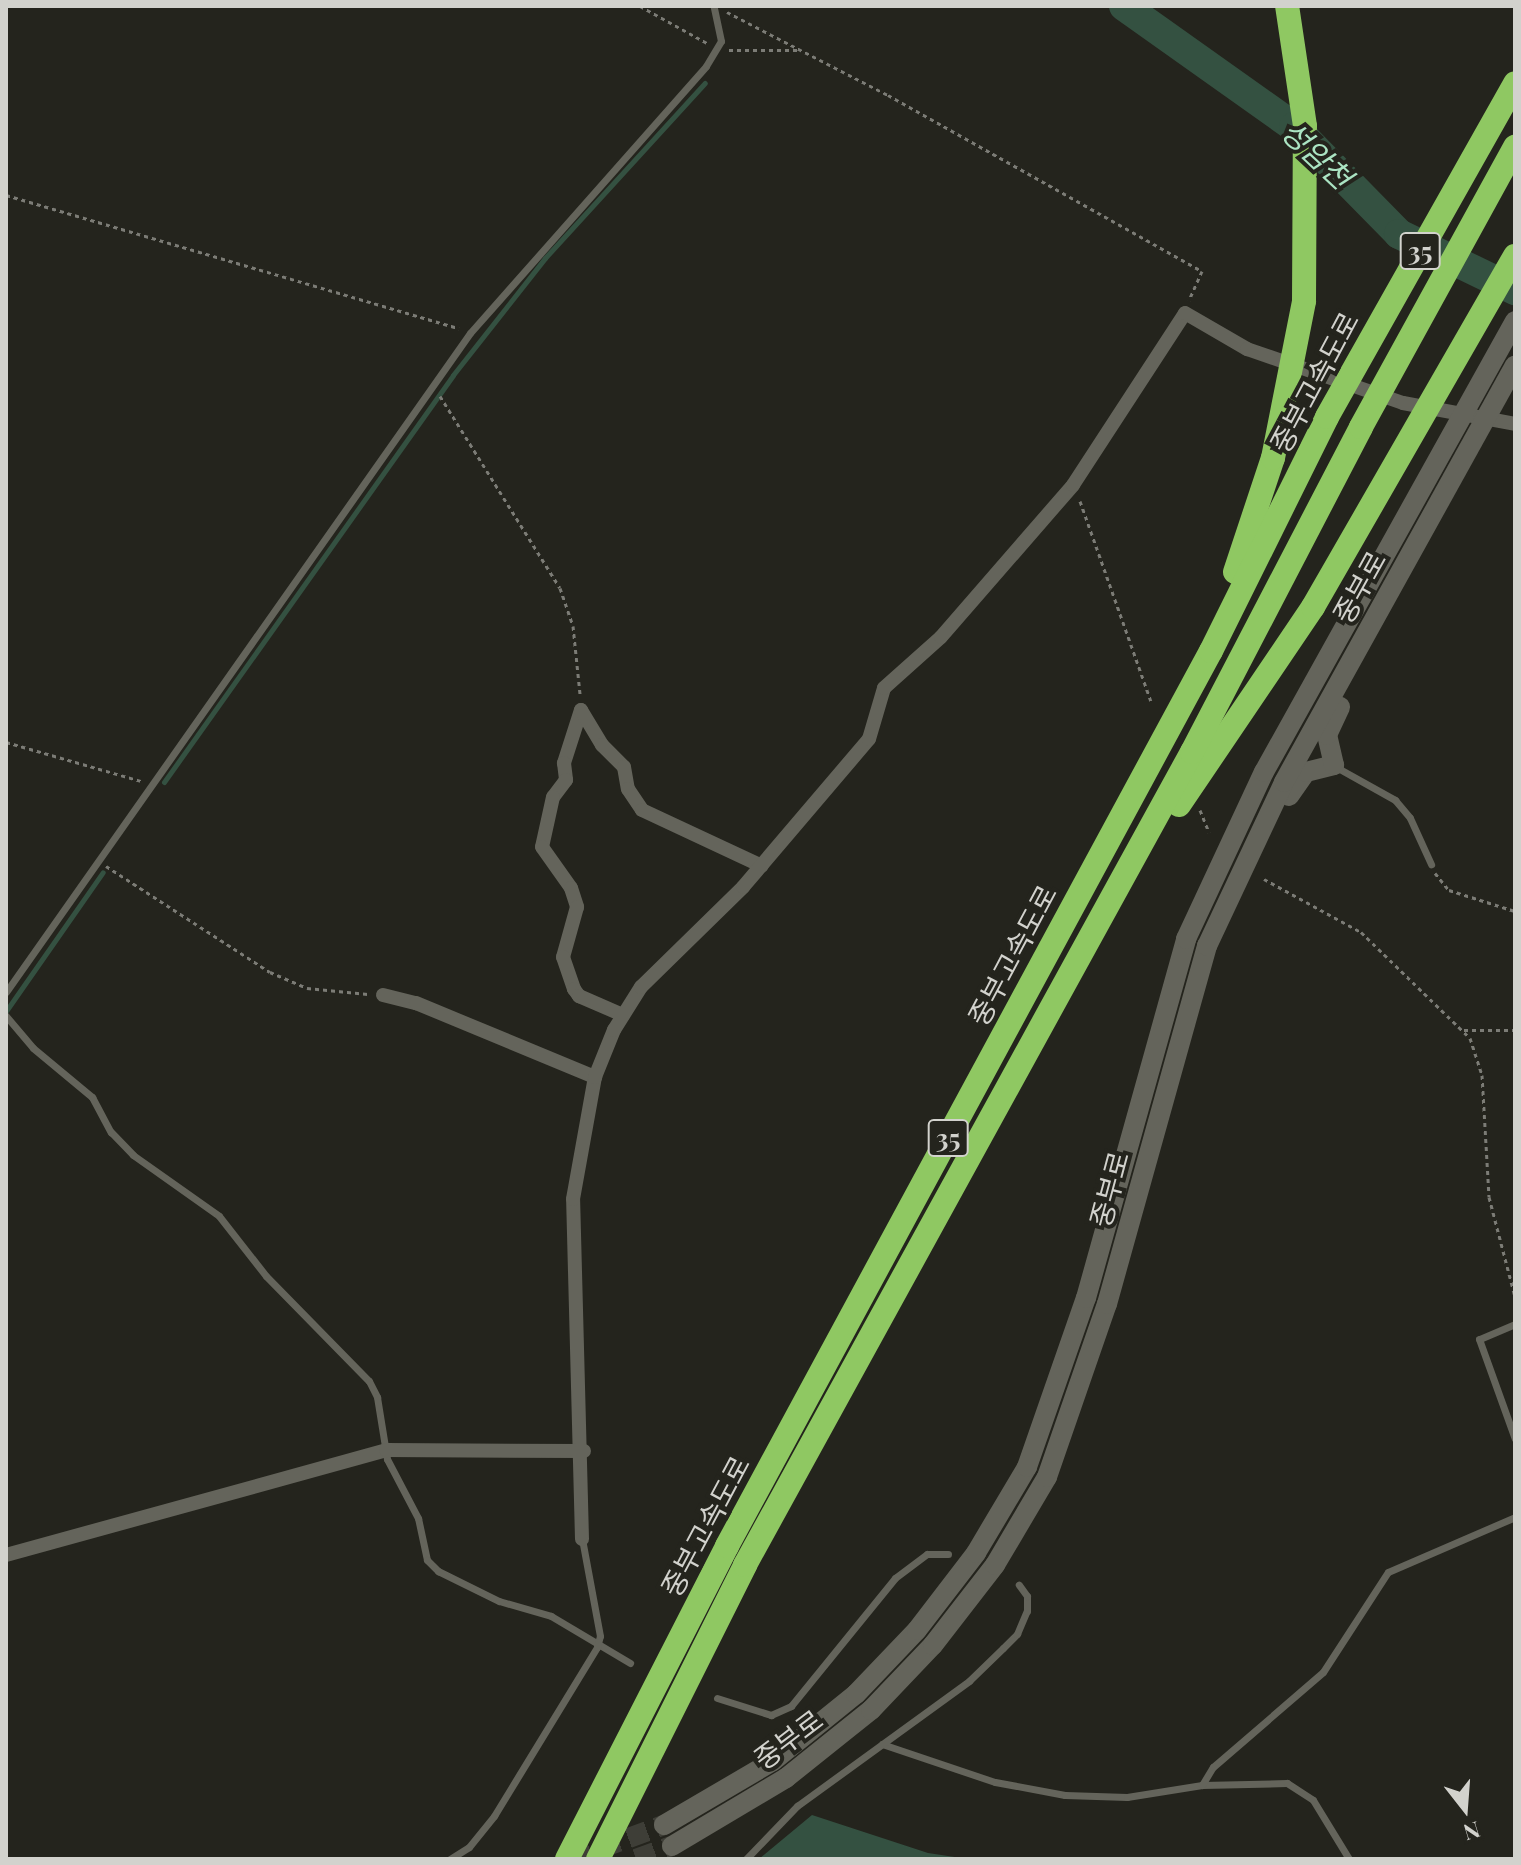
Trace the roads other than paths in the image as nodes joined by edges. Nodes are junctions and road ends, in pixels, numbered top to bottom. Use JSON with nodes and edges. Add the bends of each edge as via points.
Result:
{"nodes":[{"id":1,"x":1287,"y":6,"type":"edge"},
{"id":2,"x":714,"y":7,"type":"edge"},
{"id":3,"x":1515,"y":84,"type":"edge"},
{"id":4,"x":1515,"y":147,"type":"edge"},
{"id":5,"x":1515,"y":256,"type":"edge"},
{"id":6,"x":1515,"y":321,"type":"edge"},
{"id":7,"x":1515,"y":366,"type":"edge"},
{"id":8,"x":1515,"y":424,"type":"edge"},
{"id":9,"x":1399,"y":574,"type":"junction"},
{"id":10,"x":1196,"y":678,"type":"junction"},
{"id":11,"x":1334,"y":765,"type":"junction"},
{"id":12,"x":1243,"y":861,"type":"junction"},
{"id":13,"x":1431,"y":864,"type":"road end"},
{"id":14,"x":762,"y":866,"type":"junction"},
{"id":15,"x":1095,"y":929,"type":"junction"},
{"id":16,"x":6,"y":992,"type":"edge"},
{"id":17,"x":383,"y":995,"type":"road end"},
{"id":18,"x":623,"y":1015,"type":"junction"},
{"id":19,"x":9,"y":1018,"type":"edge"},
{"id":20,"x":595,"y":1077,"type":"junction"},
{"id":21,"x":1515,"y":1324,"type":"edge"},
{"id":22,"x":1515,"y":1439,"type":"edge"},
{"id":23,"x":386,"y":1450,"type":"junction"},
{"id":24,"x":584,"y":1451,"type":"junction"},
{"id":25,"x":1515,"y":1517,"type":"edge"},
{"id":26,"x":582,"y":1539,"type":"joint"},
{"id":27,"x":948,"y":1554,"type":"dead end"},
{"id":28,"x":6,"y":1555,"type":"edge"},
{"id":29,"x":1019,"y":1585,"type":"dead end"},
{"id":30,"x":597,"y":1647,"type":"junction"},
{"id":31,"x":630,"y":1663,"type":"dead end"},
{"id":32,"x":717,"y":1698,"type":"dead end"},
{"id":33,"x":882,"y":1744,"type":"junction"},
{"id":34,"x":1202,"y":1785,"type":"junction"},
{"id":35,"x":664,"y":1825,"type":"tunnel mouth"},
{"id":36,"x":672,"y":1846,"type":"tunnel mouth"},
{"id":37,"x":450,"y":1859,"type":"edge"},
{"id":38,"x":567,"y":1859,"type":"edge"},
{"id":39,"x":598,"y":1859,"type":"edge"},
{"id":40,"x":746,"y":1859,"type":"edge"},
{"id":41,"x":1349,"y":1859,"type":"edge"}],
"edges":[{"from":1,"to":10,"type":"highway","via":[[1305,126],[1307,238],[1298,347],[1279,433]]},
{"from":2,"to":16,"type":"lane","via":[[721,41],[706,66],[470,333]]},
{"from":3,"to":10,"type":"highway","name":"중부고속도로","number":"35","via":[[1327,417]]},
{"from":4,"to":15,"type":"highway","name":"중부고속도로","number":"35"},
{"from":5,"to":15,"type":"highway","via":[[1313,607]]},
{"from":6,"to":35,"type":"main road","name":"중부로","via":[[1264,772],[1186,939],[1086,1298],[1027,1467],[976,1553],[917,1630],[856,1694],[773,1761]]},
{"from":7,"to":9,"type":"main road","name":"중부로"},
{"from":8,"to":14,"type":"street","via":[[1403,403],[1247,349],[1185,313],[1073,485],[941,637],[884,688],[869,739]]},
{"from":9,"to":11,"type":"main road","via":[[1373,646],[1327,735]]},
{"from":9,"to":12,"type":"main road","name":"중부로"},
{"from":10,"to":38,"type":"highway","name":"중부고속도로","number":"35","via":[[727,1546]]},
{"from":11,"to":12,"type":"main road","via":[[1306,772]]},
{"from":11,"to":13,"type":"lane","via":[[1395,800],[1410,818]]},
{"from":12,"to":36,"type":"main road","name":"중부로","via":[[1207,946],[1107,1304],[1039,1490],[995,1565],[933,1645],[871,1710],[786,1778]]},
{"from":14,"to":18,"type":"street","via":[[641,987]]},
{"from":14,"to":18,"type":"street","via":[[642,810],[628,789],[624,767],[602,745],[581,710],[564,763],[566,780],[553,797],[542,847],[571,888],[577,907],[563,957],[567,974],[579,996]]},
{"from":15,"to":39,"type":"highway","name":"중부고속도로","number":"35","via":[[745,1565]]},
{"from":17,"to":20,"type":"street","via":[[416,1003]]},
{"from":18,"to":20,"type":"street"},
{"from":19,"to":23,"type":"lane","via":[[33,1048],[92,1097],[111,1132],[133,1155],[219,1216],[266,1276],[355,1364],[377,1397]]},
{"from":20,"to":24,"type":"street","via":[[582,1132],[571,1243]]},
{"from":21,"to":22,"type":"lane","via":[[1479,1339]]},
{"from":23,"to":24,"type":"street"},
{"from":23,"to":28,"type":"street"},
{"from":23,"to":30,"type":"lane","via":[[395,1483],[418,1518],[427,1560],[438,1571],[499,1601],[551,1616]]},
{"from":24,"to":26,"type":"street"},
{"from":25,"to":34,"type":"lane","via":[[1388,1572],[1323,1672],[1213,1767]]},
{"from":26,"to":30,"type":"lane","via":[[600,1636]]},
{"from":27,"to":32,"type":"lane","via":[[927,1554],[895,1578],[791,1706],[771,1715]]},
{"from":29,"to":33,"type":"lane","via":[[1027,1596],[1027,1611],[1017,1634],[969,1681]]},
{"from":30,"to":31,"type":"lane"},
{"from":30,"to":37,"type":"lane","via":[[494,1816],[469,1847]]},
{"from":33,"to":34,"type":"lane","via":[[995,1782],[1065,1795],[1146,1795]]},
{"from":33,"to":40,"type":"lane","via":[[797,1806]]},
{"from":34,"to":41,"type":"lane","via":[[1265,1781],[1301,1788]]}]}
